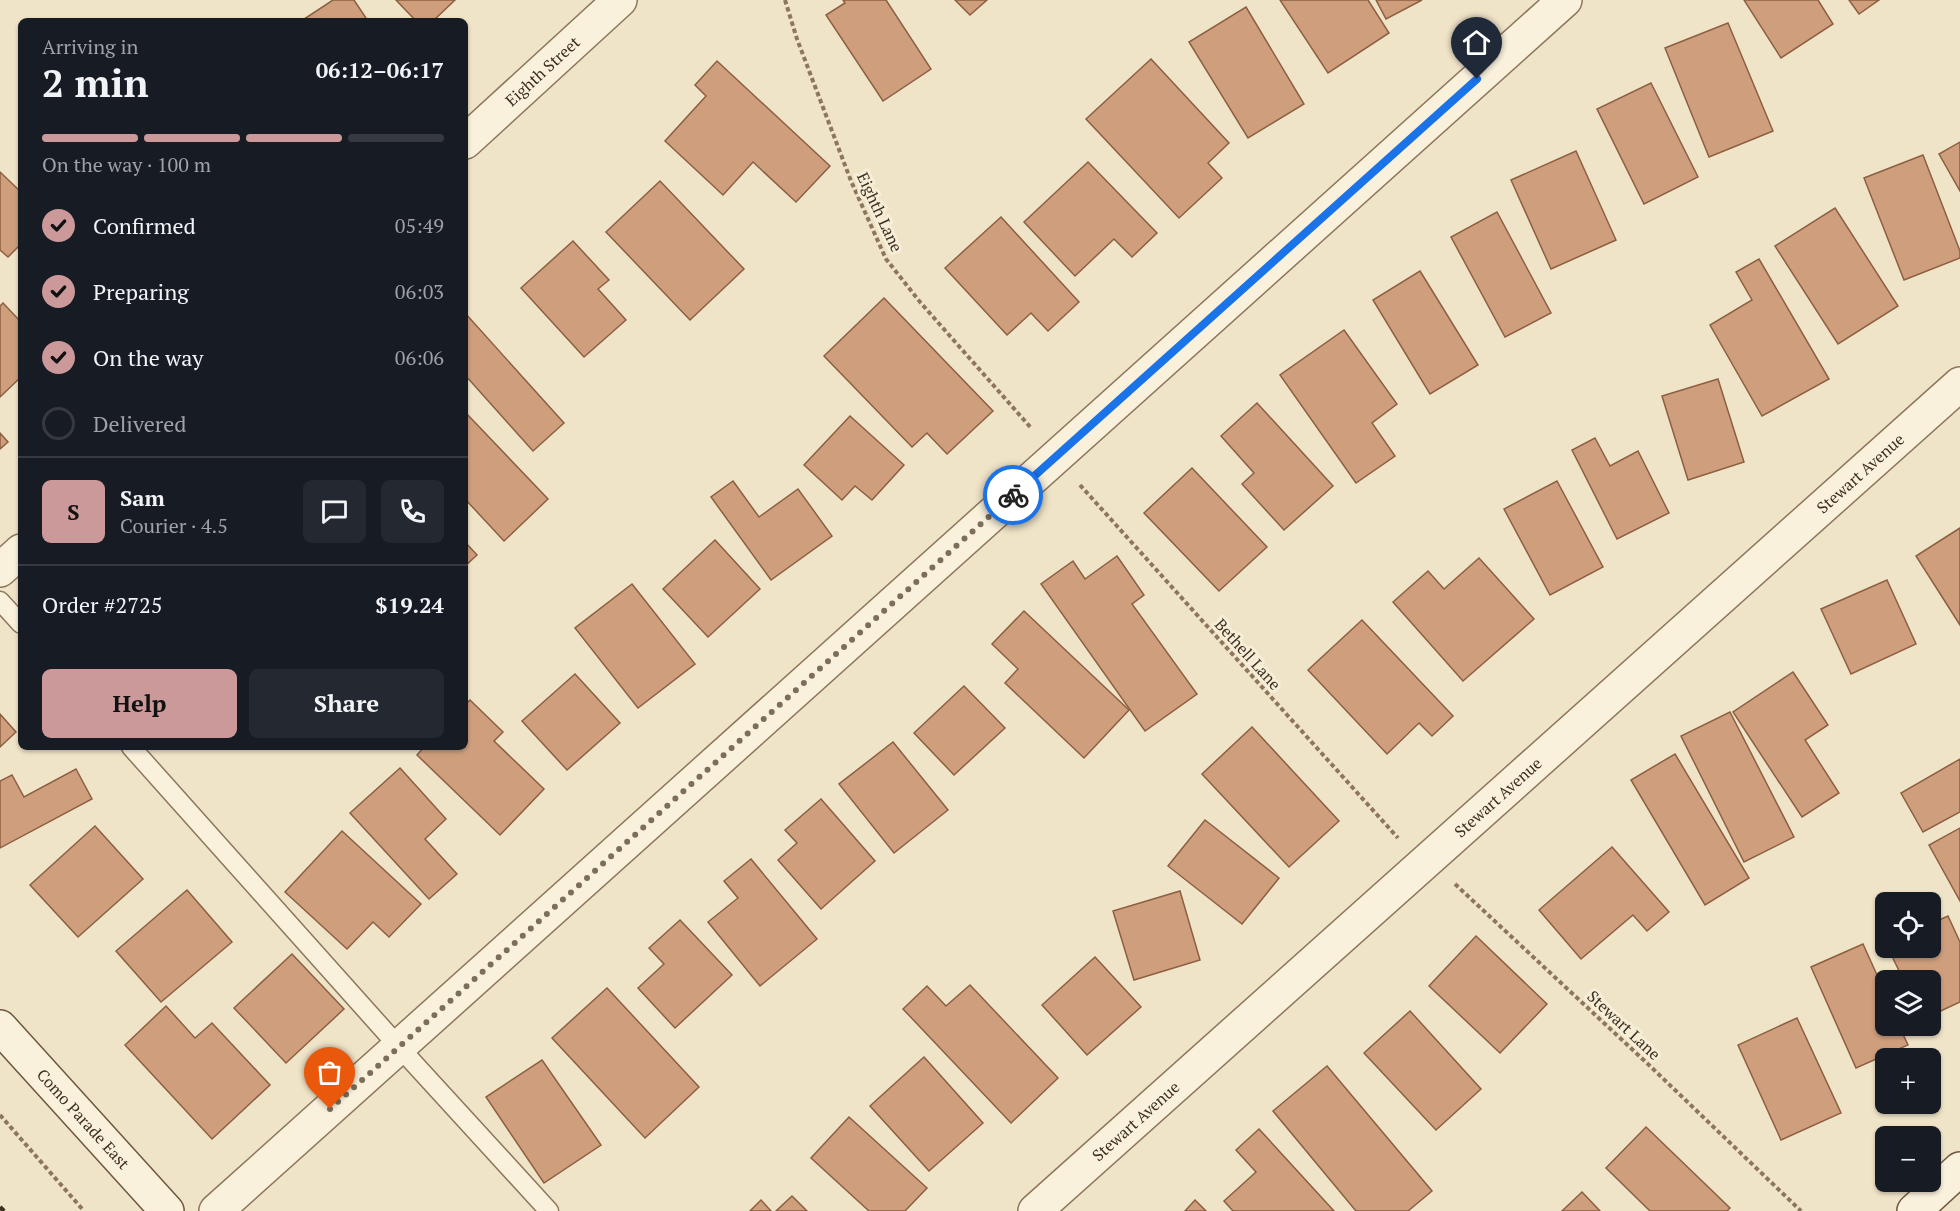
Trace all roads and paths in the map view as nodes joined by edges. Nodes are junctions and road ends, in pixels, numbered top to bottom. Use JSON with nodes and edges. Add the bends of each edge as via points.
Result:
{"nodes":[{"id":1,"x":620,"y":0,"type":"edge"},
{"id":2,"x":785,"y":0,"type":"edge"},
{"id":3,"x":1565,"y":0,"type":"edge"},
{"id":4,"x":468,"y":139,"type":"edge"},
{"id":5,"x":1960,"y":384,"type":"edge"},
{"id":6,"x":1055,"y":457,"type":"junction"},
{"id":7,"x":18,"y":554,"type":"edge"},
{"id":8,"x":0,"y":570,"type":"edge"},
{"id":9,"x":0,"y":601,"type":"edge"},
{"id":10,"x":18,"y":621,"type":"edge"},
{"id":11,"x":134,"y":750,"type":"edge"},
{"id":12,"x":1426,"y":863,"type":"junction"},
{"id":13,"x":0,"y":1027,"type":"edge"},
{"id":14,"x":399,"y":1047,"type":"junction"},
{"id":15,"x":0,"y":1115,"type":"edge"},
{"id":16,"x":1960,"y":1169,"type":"edge"},
{"id":17,"x":84,"y":1211,"type":"edge"},
{"id":18,"x":166,"y":1211,"type":"edge"},
{"id":19,"x":216,"y":1211,"type":"edge"},
{"id":20,"x":549,"y":1211,"type":"edge"},
{"id":21,"x":1035,"y":1211,"type":"edge"},
{"id":22,"x":1801,"y":1211,"type":"edge"},
{"id":23,"x":1914,"y":1211,"type":"edge"}],
"edges":[{"from":1,"to":4,"type":"street","name":"Eighth Street"},
{"from":2,"to":6,"type":"path","name":"Eighth Lane","via":[[851,181],[886,259]]},
{"from":3,"to":6,"type":"street"},
{"from":5,"to":12,"type":"street","name":"Stewart Avenue"},
{"from":6,"to":12,"type":"path","name":"Bethell Lane","via":[[1392,833]]},
{"from":6,"to":14,"type":"street"},
{"from":7,"to":8,"type":"street"},
{"from":9,"to":10,"type":"lane"},
{"from":11,"to":14,"type":"lane"},
{"from":12,"to":21,"type":"street","name":"Stewart Avenue"},
{"from":12,"to":22,"type":"path","name":"Stewart Lane","via":[[1458,886]]},
{"from":13,"to":18,"type":"street","name":"Como Parade East"},
{"from":14,"to":19,"type":"street"},
{"from":14,"to":20,"type":"lane"},
{"from":15,"to":17,"type":"path"},
{"from":16,"to":23,"type":"street"}]}
